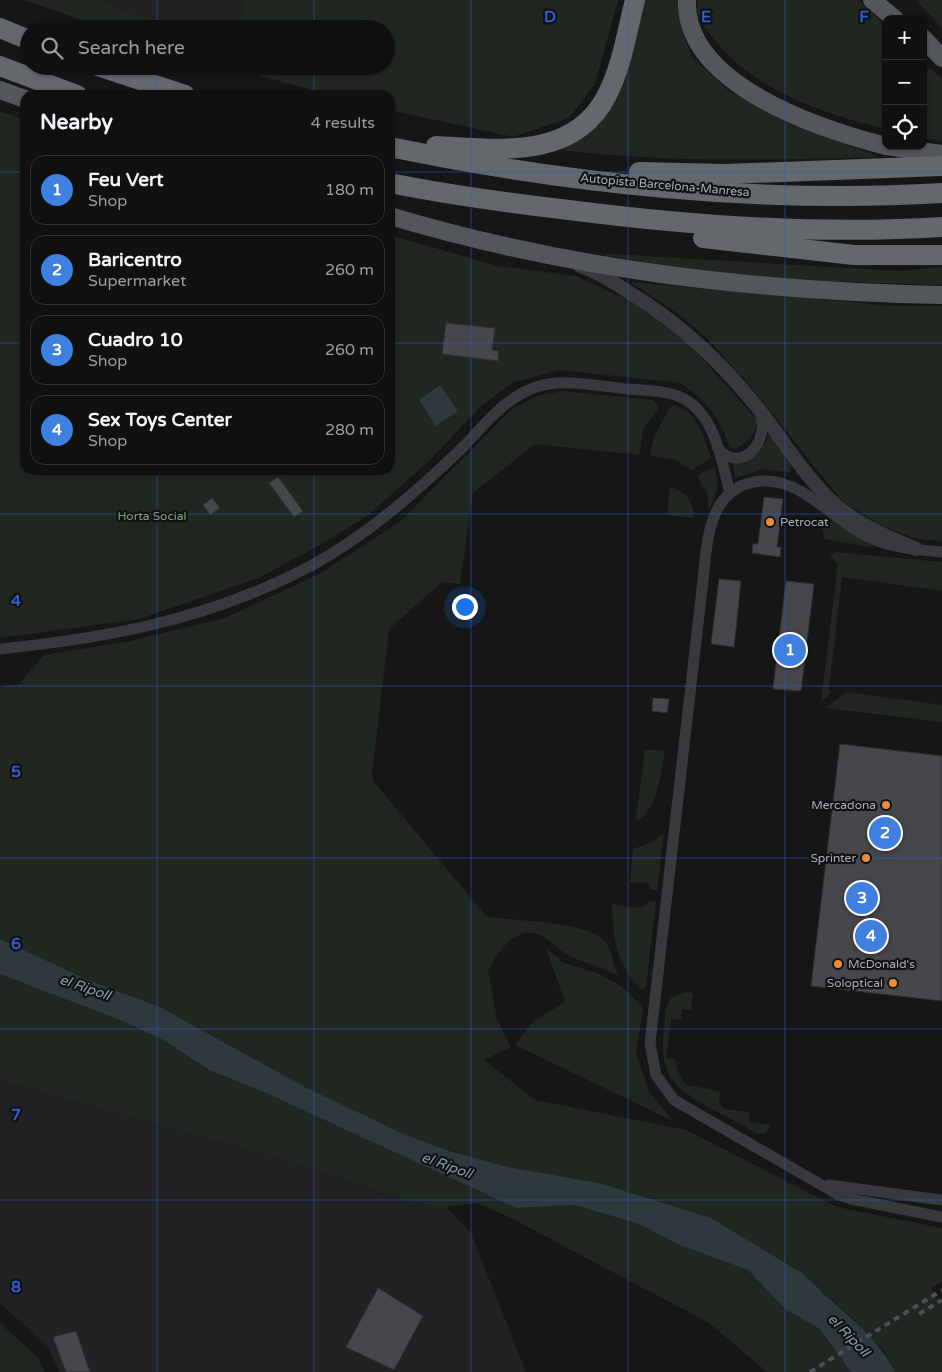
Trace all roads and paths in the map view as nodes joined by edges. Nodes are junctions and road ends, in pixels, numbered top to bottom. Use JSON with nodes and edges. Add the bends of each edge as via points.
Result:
{"nodes":[{"id":1,"x":635,"y":0,"type":"edge"},
{"id":2,"x":686,"y":0,"type":"edge"},
{"id":3,"x":872,"y":0,"type":"edge"},
{"id":4,"x":888,"y":0,"type":"edge"},
{"id":5,"x":890,"y":15,"type":"edge"},
{"id":6,"x":902,"y":15,"type":"edge"},
{"id":7,"x":0,"y":28,"type":"edge"},
{"id":8,"x":20,"y":36,"type":"edge"},
{"id":9,"x":927,"y":42,"type":"edge"},
{"id":10,"x":927,"y":45,"type":"edge"},
{"id":11,"x":942,"y":58,"type":"edge"},
{"id":12,"x":0,"y":66,"type":"edge"},
{"id":13,"x":20,"y":74,"type":"edge"},
{"id":14,"x":24,"y":75,"type":"edge"},
{"id":15,"x":125,"y":75,"type":"edge"},
{"id":16,"x":0,"y":90,"type":"edge"},
{"id":17,"x":64,"y":90,"type":"edge"},
{"id":18,"x":170,"y":90,"type":"edge"},
{"id":19,"x":20,"y":97,"type":"edge"},
{"id":20,"x":882,"y":145,"type":"edge"},
{"id":21,"x":395,"y":146,"type":"edge"},
{"id":22,"x":395,"y":147,"type":"edge"},
{"id":23,"x":914,"y":150,"type":"edge"},
{"id":24,"x":942,"y":154,"type":"edge"},
{"id":25,"x":942,"y":166,"type":"edge"},
{"id":26,"x":496,"y":167,"type":"junction"},
{"id":27,"x":395,"y":184,"type":"edge"},
{"id":28,"x":942,"y":193,"type":"edge"},
{"id":29,"x":480,"y":199,"type":"junction"},
{"id":30,"x":395,"y":217,"type":"edge"},
{"id":31,"x":942,"y":228,"type":"edge"},
{"id":32,"x":942,"y":255,"type":"edge"},
{"id":33,"x":542,"y":256,"type":"junction"},
{"id":34,"x":942,"y":295,"type":"edge"},
{"id":35,"x":760,"y":411,"type":"junction"},
{"id":36,"x":718,"y":447,"type":"junction"},
{"id":37,"x":730,"y":493,"type":"junction"},
{"id":38,"x":916,"y":549,"type":"junction"},
{"id":39,"x":942,"y":552,"type":"edge"},
{"id":40,"x":0,"y":649,"type":"edge"},
{"id":41,"x":802,"y":1174,"type":"junction"},
{"id":42,"x":942,"y":1200,"type":"edge"},
{"id":43,"x":942,"y":1216,"type":"edge"}],
"edges":[{"from":1,"to":21,"type":"highway","via":[[618,68],[607,96],[576,130],[561,139],[532,148]]},
{"from":2,"to":20,"type":"main road","via":[[688,18],[698,45],[731,79],[809,121]]},
{"from":3,"to":5,"type":"main road"},
{"from":4,"to":6,"type":"main road"},
{"from":7,"to":8,"type":"highway"},
{"from":9,"to":11,"type":"main road"},
{"from":10,"to":11,"type":"main road"},
{"from":12,"to":13,"type":"highway"},
{"from":14,"to":17,"type":"highway"},
{"from":15,"to":18,"type":"highway"},
{"from":16,"to":19,"type":"main road"},
{"from":22,"to":26,"type":"highway","name":"Autopista Barcelona-Manresa"},
{"from":23,"to":24,"type":"main road"},
{"from":25,"to":26,"type":"highway","via":[[725,174]]},
{"from":26,"to":28,"type":"highway","name":"Autopista Barcelona-Manresa","via":[[631,184],[744,192]]},
{"from":27,"to":29,"type":"highway"},
{"from":29,"to":31,"type":"highway","via":[[661,222],[720,226],[871,230]]},
{"from":29,"to":32,"type":"highway","via":[[610,228],[854,255]]},
{"from":30,"to":33,"type":"main road"},
{"from":33,"to":34,"type":"main road","via":[[705,281],[801,290]]},
{"from":33,"to":35,"type":"street","via":[[589,269],[660,312],[691,335]]},
{"from":35,"to":36,"type":"street","via":[[764,421],[763,434],[752,450],[736,458],[725,455]]},
{"from":35,"to":38,"type":"street","via":[[800,466],[837,506],[866,525]]},
{"from":36,"to":37,"type":"street"},
{"from":36,"to":40,"type":"street","via":[[701,413],[674,394],[568,383],[537,387],[508,401],[496,411],[430,478],[364,533],[296,573],[230,602],[179,619],[94,637]]},
{"from":37,"to":38,"type":"street","via":[[759,481],[789,485],[875,540]]},
{"from":37,"to":41,"type":"street","via":[[718,506],[708,543],[650,1053],[660,1084],[674,1100]]},
{"from":38,"to":39,"type":"street"},
{"from":41,"to":42,"type":"street","via":[[836,1187]]},
{"from":41,"to":43,"type":"street","via":[[851,1199]]}]}
